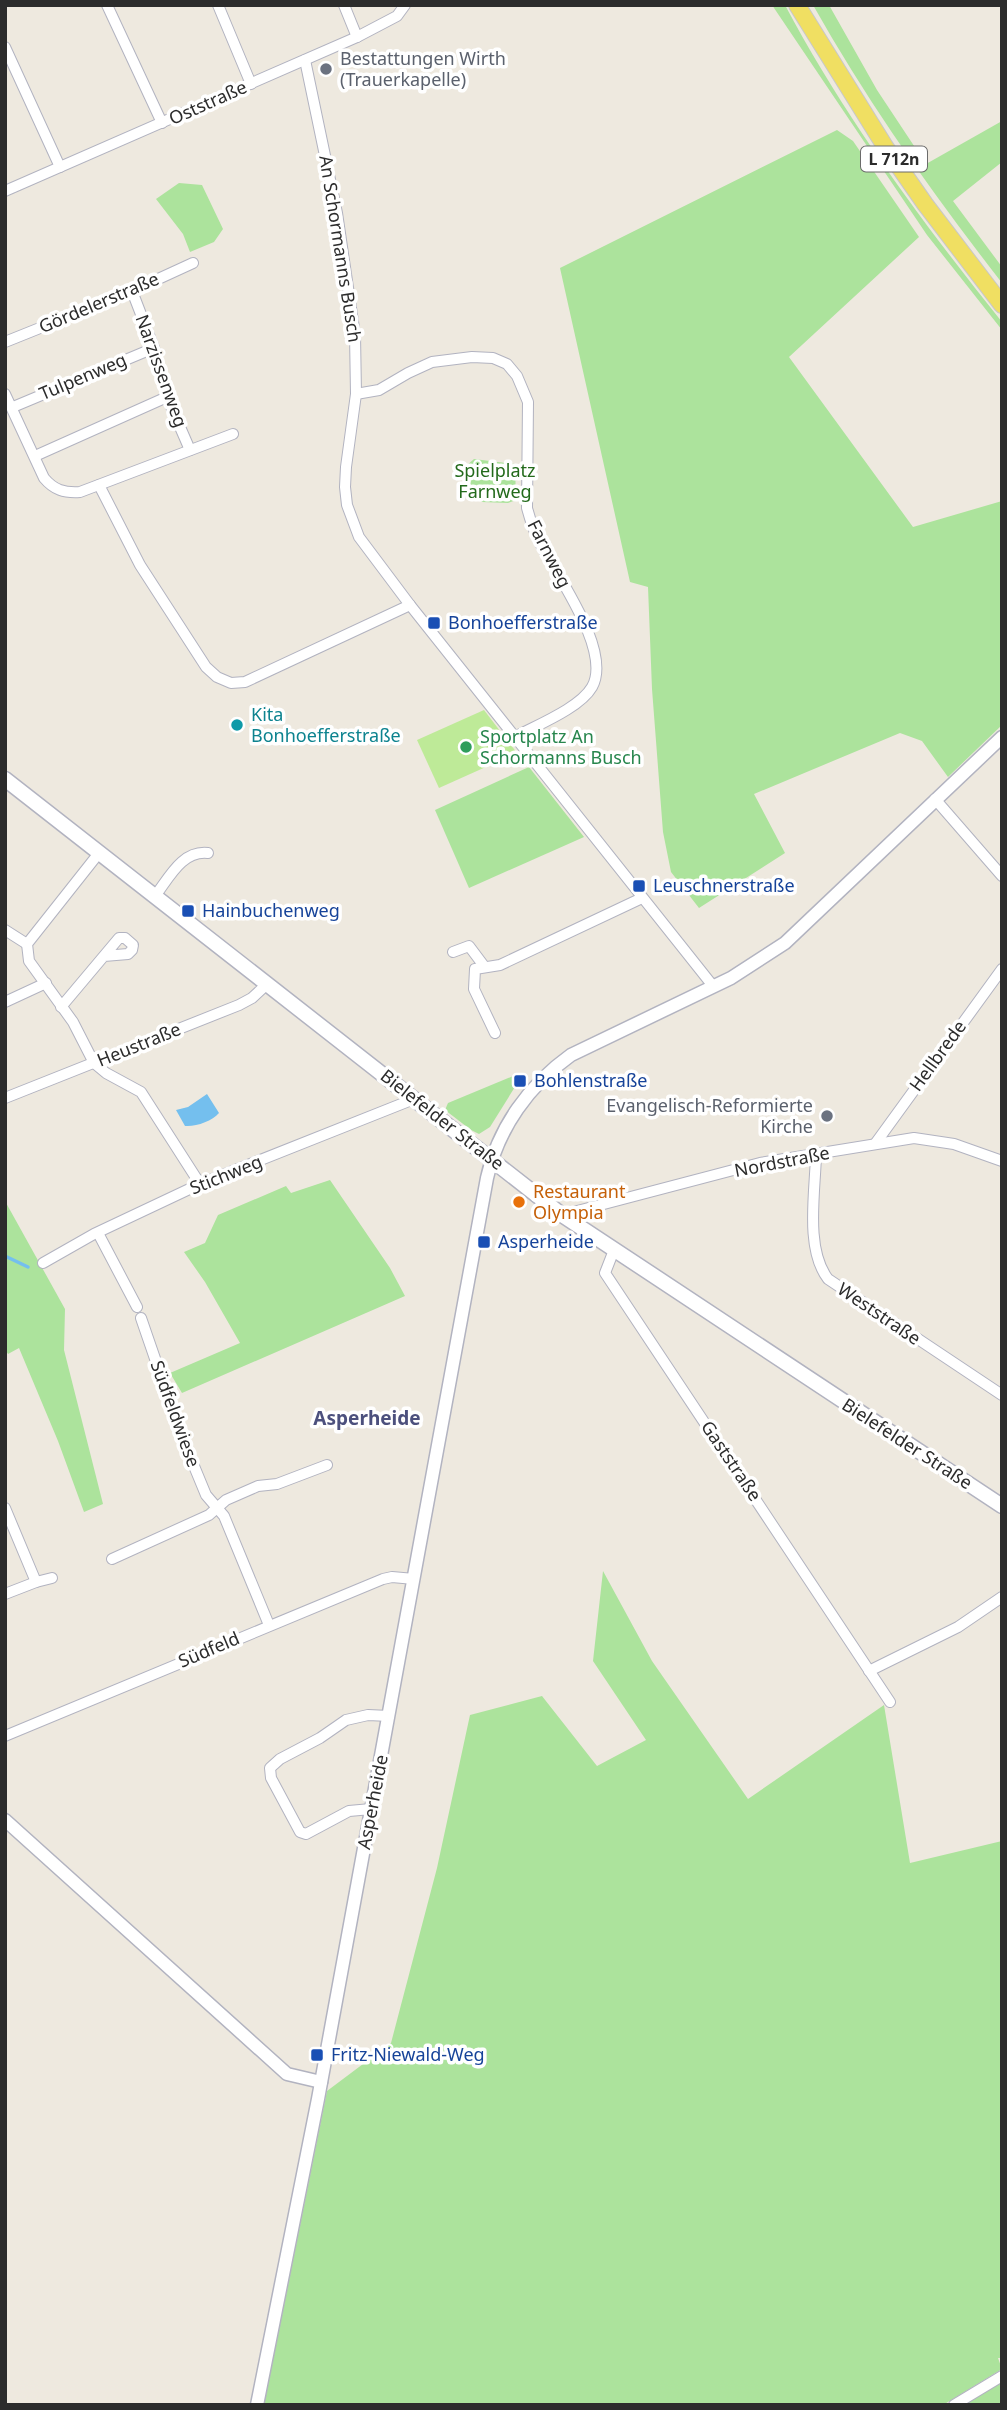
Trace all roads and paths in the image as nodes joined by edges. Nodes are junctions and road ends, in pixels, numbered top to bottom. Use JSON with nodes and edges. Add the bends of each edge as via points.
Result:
{"nodes":[{"id":1,"x":107,"y":5,"type":"edge"},
{"id":2,"x":218,"y":5,"type":"edge"},
{"id":3,"x":344,"y":5,"type":"edge"},
{"id":4,"x":405,"y":5,"type":"edge"},
{"id":5,"x":797,"y":5,"type":"edge"},
{"id":6,"x":358,"y":37,"type":"junction"},
{"id":7,"x":5,"y":47,"type":"edge"},
{"id":8,"x":305,"y":60,"type":"junction"},
{"id":9,"x":251,"y":84,"type":"junction"},
{"id":10,"x":162,"y":123,"type":"junction"},
{"id":11,"x":60,"y":167,"type":"junction"},
{"id":12,"x":5,"y":191,"type":"edge"},
{"id":13,"x":193,"y":263,"type":"dead end"},
{"id":14,"x":132,"y":291,"type":"junction"},
{"id":15,"x":1002,"y":305,"type":"edge"},
{"id":16,"x":5,"y":342,"type":"edge"},
{"id":17,"x":154,"y":348,"type":"junction"},
{"id":18,"x":5,"y":394,"type":"edge"},
{"id":19,"x":356,"y":394,"type":"junction"},
{"id":20,"x":167,"y":397,"type":"junction"},
{"id":21,"x":13,"y":407,"type":"junction"},
{"id":22,"x":233,"y":433,"type":"dead end"},
{"id":23,"x":190,"y":450,"type":"junction"},
{"id":24,"x":35,"y":456,"type":"junction"},
{"id":25,"x":99,"y":485,"type":"junction"},
{"id":26,"x":410,"y":605,"type":"junction"},
{"id":27,"x":515,"y":737,"type":"junction"},
{"id":28,"x":1002,"y":737,"type":"edge"},
{"id":29,"x":5,"y":779,"type":"edge"},
{"id":30,"x":939,"y":802,"type":"junction"},
{"id":31,"x":99,"y":853,"type":"junction"},
{"id":32,"x":208,"y":853,"type":"dead end"},
{"id":33,"x":1002,"y":876,"type":"edge"},
{"id":34,"x":155,"y":896,"type":"junction"},
{"id":35,"x":642,"y":898,"type":"junction"},
{"id":36,"x":5,"y":930,"type":"edge"},
{"id":37,"x":27,"y":944,"type":"junction"},
{"id":38,"x":453,"y":952,"type":"dead end"},
{"id":39,"x":104,"y":956,"type":"dead end"},
{"id":40,"x":479,"y":967,"type":"junction"},
{"id":41,"x":1002,"y":968,"type":"edge"},
{"id":42,"x":46,"y":983,"type":"junction"},
{"id":43,"x":267,"y":984,"type":"junction"},
{"id":44,"x":713,"y":986,"type":"junction"},
{"id":45,"x":5,"y":1002,"type":"edge"},
{"id":46,"x":61,"y":1007,"type":"junction"},
{"id":47,"x":495,"y":1033,"type":"dead end"},
{"id":48,"x":94,"y":1063,"type":"junction"},
{"id":49,"x":5,"y":1098,"type":"edge"},
{"id":50,"x":414,"y":1099,"type":"junction"},
{"id":51,"x":875,"y":1144,"type":"junction"},
{"id":52,"x":816,"y":1155,"type":"junction"},
{"id":53,"x":492,"y":1158,"type":"junction"},
{"id":54,"x":1002,"y":1161,"type":"edge"},
{"id":55,"x":200,"y":1184,"type":"junction"},
{"id":56,"x":562,"y":1215,"type":"junction"},
{"id":57,"x":98,"y":1233,"type":"junction"},
{"id":58,"x":614,"y":1250,"type":"junction"},
{"id":59,"x":43,"y":1263,"type":"dead end"},
{"id":60,"x":137,"y":1307,"type":"dead end"},
{"id":61,"x":141,"y":1318,"type":"dead end"},
{"id":62,"x":1002,"y":1395,"type":"edge"},
{"id":63,"x":327,"y":1465,"type":"dead end"},
{"id":64,"x":217,"y":1506,"type":"junction"},
{"id":65,"x":1002,"y":1506,"type":"edge"},
{"id":66,"x":5,"y":1508,"type":"edge"},
{"id":67,"x":111,"y":1559,"type":"dead end"},
{"id":68,"x":51,"y":1578,"type":"dead end"},
{"id":69,"x":414,"y":1579,"type":"junction"},
{"id":70,"x":36,"y":1582,"type":"junction"},
{"id":71,"x":5,"y":1594,"type":"edge"},
{"id":72,"x":1002,"y":1597,"type":"edge"},
{"id":73,"x":269,"y":1625,"type":"junction"},
{"id":74,"x":869,"y":1671,"type":"junction"},
{"id":75,"x":890,"y":1702,"type":"dead end"},
{"id":76,"x":389,"y":1716,"type":"junction"},
{"id":77,"x":5,"y":1736,"type":"edge"},
{"id":78,"x":372,"y":1809,"type":"junction"},
{"id":79,"x":5,"y":1819,"type":"edge"},
{"id":80,"x":321,"y":2082,"type":"junction"},
{"id":81,"x":1002,"y":2376,"type":"edge"},
{"id":82,"x":257,"y":2405,"type":"edge"},
{"id":83,"x":954,"y":2405,"type":"edge"}],
"edges":[{"from":1,"to":10,"type":"street"},
{"from":2,"to":9,"type":"street"},
{"from":3,"to":6,"type":"street"},
{"from":4,"to":6,"type":"street","name":"Oststraße","via":[[397,16]]},
{"from":5,"to":15,"type":"main road","number":"L 712n","via":[[894,159]]},
{"from":6,"to":8,"type":"street","name":"Oststraße"},
{"from":7,"to":11,"type":"street"},
{"from":8,"to":9,"type":"street","name":"Oststraße"},
{"from":8,"to":19,"type":"street","name":"An Schormanns Busch","via":[[346,269],[355,335]]},
{"from":9,"to":10,"type":"street","name":"Oststraße"},
{"from":10,"to":11,"type":"street","name":"Oststraße"},
{"from":11,"to":12,"type":"street","name":"Oststraße"},
{"from":13,"to":14,"type":"street","name":"Gördelerstraße"},
{"from":14,"to":16,"type":"street","name":"Gördelerstraße"},
{"from":14,"to":17,"type":"street","name":"Narzissenweg"},
{"from":17,"to":20,"type":"street","name":"Narzissenweg"},
{"from":17,"to":21,"type":"street","name":"Tulpenweg"},
{"from":18,"to":21,"type":"street"},
{"from":19,"to":26,"type":"street","name":"An Schormanns Busch","via":[[346,467],[347,505],[363,545]]},
{"from":19,"to":27,"type":"street","name":"Farnweg","via":[[379,390],[432,362],[472,357],[493,358],[507,364],[517,376],[528,402],[527,508],[538,539],[580,613],[596,674],[592,687],[573,705]]},
{"from":20,"to":23,"type":"street","name":"Narzissenweg"},
{"from":20,"to":24,"type":"street"},
{"from":21,"to":24,"type":"street"},
{"from":22,"to":23,"type":"street"},
{"from":23,"to":25,"type":"street"},
{"from":24,"to":25,"type":"street","via":[[44,478],[58,491],[80,492]]},
{"from":25,"to":26,"type":"street","via":[[140,565],[191,645],[206,667],[231,683],[257,677]]},
{"from":26,"to":27,"type":"street","name":"An Schormanns Busch"},
{"from":27,"to":35,"type":"street","name":"An Schormanns Busch"},
{"from":28,"to":30,"type":"street"},
{"from":29,"to":31,"type":"main road","name":"Bielefelder Straße"},
{"from":30,"to":33,"type":"street"},
{"from":30,"to":44,"type":"street","via":[[785,943]]},
{"from":31,"to":34,"type":"main road","name":"Bielefelder Straße"},
{"from":31,"to":37,"type":"street"},
{"from":32,"to":34,"type":"street","via":[[187,857]]},
{"from":34,"to":43,"type":"main road","name":"Bielefelder Straße"},
{"from":35,"to":40,"type":"street","via":[[500,965]]},
{"from":35,"to":44,"type":"street","name":"An Schormanns Busch"},
{"from":36,"to":37,"type":"street"},
{"from":37,"to":42,"type":"street","via":[[29,961]]},
{"from":38,"to":40,"type":"street","via":[[469,946]]},
{"from":39,"to":46,"type":"street"},
{"from":40,"to":47,"type":"street","via":[[474,989]]},
{"from":41,"to":51,"type":"street","name":"Hellbrede"},
{"from":42,"to":45,"type":"street"},
{"from":42,"to":46,"type":"street"},
{"from":43,"to":48,"type":"street","name":"Heustraße","via":[[239,1005]]},
{"from":43,"to":50,"type":"main road","name":"Bielefelder Straße"},
{"from":44,"to":53,"type":"street","via":[[596,1041],[555,1066],[512,1117]]},
{"from":46,"to":48,"type":"street"},
{"from":48,"to":49,"type":"street","name":"Heustraße"},
{"from":48,"to":55,"type":"street","via":[[141,1092]]},
{"from":50,"to":53,"type":"main road","name":"Bielefelder Straße"},
{"from":50,"to":55,"type":"street","name":"Stichweg"},
{"from":51,"to":52,"type":"street","name":"Nordstraße"},
{"from":51,"to":54,"type":"street","name":"Nordstraße","via":[[914,1138],[954,1144]]},
{"from":52,"to":56,"type":"street","name":"Nordstraße","via":[[760,1163]]},
{"from":52,"to":62,"type":"street","name":"Weststraße","via":[[814,1247],[820,1269],[828,1279]]},
{"from":53,"to":56,"type":"main road","name":"Bielefelder Straße"},
{"from":53,"to":69,"type":"street","name":"Asperheide"},
{"from":55,"to":57,"type":"street","name":"Stichweg"},
{"from":56,"to":58,"type":"main road","name":"Bielefelder Straße"},
{"from":57,"to":59,"type":"street","name":"Stichweg"},
{"from":57,"to":60,"type":"street"},
{"from":58,"to":65,"type":"main road","name":"Bielefelder Straße"},
{"from":58,"to":74,"type":"street","name":"Gaststraße","via":[[605,1273]]},
{"from":61,"to":64,"type":"street","name":"Südfeldwiese","via":[[182,1437],[206,1495]]},
{"from":63,"to":64,"type":"street","via":[[277,1484],[258,1486]]},
{"from":64,"to":67,"type":"street","via":[[209,1515]]},
{"from":64,"to":73,"type":"street","name":"Südfeldwiese"},
{"from":66,"to":70,"type":"street"},
{"from":68,"to":70,"type":"street"},
{"from":69,"to":73,"type":"street","name":"Südfeld","via":[[383,1579]]},
{"from":69,"to":76,"type":"street","name":"Asperheide"},
{"from":70,"to":71,"type":"street"},
{"from":72,"to":74,"type":"street","via":[[958,1627]]},
{"from":73,"to":77,"type":"street","name":"Südfeld"},
{"from":74,"to":75,"type":"street","name":"Gaststraße"},
{"from":76,"to":78,"type":"street","name":"Asperheide"},
{"from":76,"to":78,"type":"street","via":[[346,1720],[270,1768],[300,1832],[306,1834],[349,1811]]},
{"from":78,"to":80,"type":"street","name":"Asperheide"},
{"from":79,"to":80,"type":"street","via":[[287,2074]]},
{"from":80,"to":82,"type":"street","name":"Asperheide"},
{"from":81,"to":83,"type":"street"}]}
